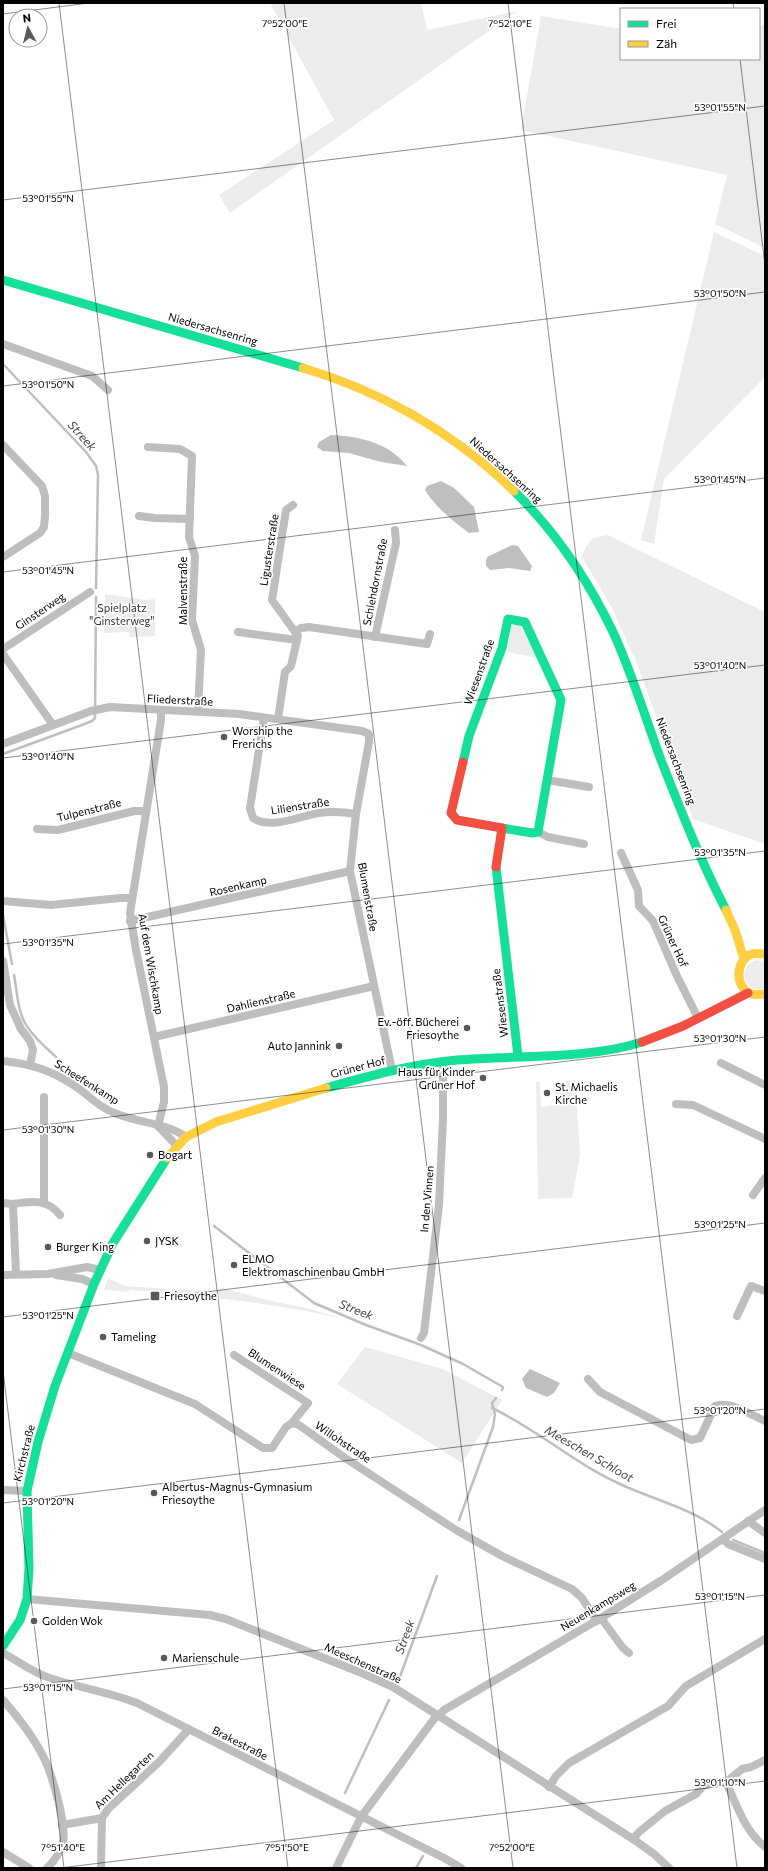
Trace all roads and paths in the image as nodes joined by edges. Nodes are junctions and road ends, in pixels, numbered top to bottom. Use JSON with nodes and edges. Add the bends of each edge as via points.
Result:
{"nodes":[{"id":1,"x":3,"y":280,"type":"edge"},
{"id":2,"x":3,"y":344,"type":"edge"},
{"id":3,"x":108,"y":390,"type":"dead end"},
{"id":4,"x":3,"y":445,"type":"edge"},
{"id":5,"x":148,"y":447,"type":"dead end"},
{"id":6,"x":293,"y":505,"type":"dead end"},
{"id":7,"x":139,"y":516,"type":"dead end"},
{"id":8,"x":190,"y":519,"type":"junction"},
{"id":9,"x":395,"y":530,"type":"dead end"},
{"id":10,"x":3,"y":557,"type":"edge"},
{"id":11,"x":90,"y":592,"type":"dead end"},
{"id":12,"x":238,"y":632,"type":"dead end"},
{"id":13,"x":430,"y":634,"type":"dead end"},
{"id":14,"x":296,"y":636,"type":"junction"},
{"id":15,"x":375,"y":637,"type":"junction"},
{"id":16,"x":3,"y":649,"type":"edge"},
{"id":17,"x":3,"y":654,"type":"edge"},
{"id":18,"x":162,"y":710,"type":"junction"},
{"id":19,"x":198,"y":711,"type":"junction"},
{"id":20,"x":264,"y":718,"type":"junction"},
{"id":21,"x":278,"y":719,"type":"junction"},
{"id":22,"x":53,"y":725,"type":"junction"},
{"id":23,"x":362,"y":731,"type":"joint"},
{"id":24,"x":3,"y":744,"type":"edge"},
{"id":25,"x":547,"y":780,"type":"junction"},
{"id":26,"x":589,"y":787,"type":"dead end"},
{"id":27,"x":146,"y":811,"type":"junction"},
{"id":28,"x":356,"y":814,"type":"junction"},
{"id":29,"x":502,"y":828,"type":"junction"},
{"id":30,"x":37,"y":829,"type":"dead end"},
{"id":31,"x":538,"y":832,"type":"junction"},
{"id":32,"x":584,"y":844,"type":"dead end"},
{"id":33,"x":621,"y":853,"type":"dead end"},
{"id":34,"x":350,"y":871,"type":"junction"},
{"id":35,"x":132,"y":898,"type":"junction"},
{"id":36,"x":3,"y":901,"type":"edge"},
{"id":37,"x":130,"y":922,"type":"junction"},
{"id":38,"x":735,"y":930,"type":"junction"},
{"id":39,"x":755,"y":953,"type":"junction"},
{"id":40,"x":765,"y":954,"type":"edge"},
{"id":41,"x":744,"y":959,"type":"junction"},
{"id":42,"x":3,"y":961,"type":"edge"},
{"id":43,"x":739,"y":982,"type":"junction"},
{"id":44,"x":374,"y":986,"type":"junction"},
{"id":45,"x":748,"y":993,"type":"junction"},
{"id":46,"x":765,"y":994,"type":"edge"},
{"id":47,"x":716,"y":1008,"type":"junction"},
{"id":48,"x":698,"y":1018,"type":"junction"},
{"id":49,"x":154,"y":1038,"type":"junction"},
{"id":50,"x":518,"y":1056,"type":"junction"},
{"id":51,"x":3,"y":1061,"type":"edge"},
{"id":52,"x":443,"y":1061,"type":"junction"},
{"id":53,"x":722,"y":1063,"type":"dead end"},
{"id":54,"x":30,"y":1065,"type":"junction"},
{"id":55,"x":392,"y":1070,"type":"junction"},
{"id":56,"x":765,"y":1085,"type":"edge"},
{"id":57,"x":44,"y":1098,"type":"dead end"},
{"id":58,"x":676,"y":1104,"type":"dead end"},
{"id":59,"x":158,"y":1126,"type":"junction"},
{"id":60,"x":186,"y":1137,"type":"junction"},
{"id":61,"x":765,"y":1139,"type":"edge"},
{"id":62,"x":177,"y":1146,"type":"junction"},
{"id":63,"x":765,"y":1178,"type":"edge"},
{"id":64,"x":753,"y":1195,"type":"dead end"},
{"id":65,"x":44,"y":1202,"type":"junction"},
{"id":66,"x":3,"y":1203,"type":"edge"},
{"id":67,"x":13,"y":1204,"type":"junction"},
{"id":68,"x":60,"y":1215,"type":"dead end"},
{"id":69,"x":100,"y":1270,"type":"junction"},
{"id":70,"x":16,"y":1274,"type":"junction"},
{"id":71,"x":48,"y":1274,"type":"junction"},
{"id":72,"x":3,"y":1275,"type":"edge"},
{"id":73,"x":94,"y":1284,"type":"junction"},
{"id":74,"x":765,"y":1291,"type":"edge"},
{"id":75,"x":737,"y":1316,"type":"dead end"},
{"id":76,"x":421,"y":1338,"type":"dead end"},
{"id":77,"x":68,"y":1353,"type":"junction"},
{"id":78,"x":234,"y":1355,"type":"dead end"},
{"id":79,"x":588,"y":1379,"type":"dead end"},
{"id":80,"x":765,"y":1421,"type":"edge"},
{"id":81,"x":292,"y":1423,"type":"junction"},
{"id":82,"x":3,"y":1490,"type":"edge"},
{"id":83,"x":27,"y":1491,"type":"junction"},
{"id":84,"x":765,"y":1510,"type":"edge"},
{"id":85,"x":748,"y":1521,"type":"junction"},
{"id":86,"x":765,"y":1533,"type":"edge"},
{"id":87,"x":723,"y":1538,"type":"junction"},
{"id":88,"x":765,"y":1559,"type":"edge"},
{"id":89,"x":27,"y":1599,"type":"junction"},
{"id":90,"x":599,"y":1619,"type":"junction"},
{"id":91,"x":765,"y":1639,"type":"edge"},
{"id":92,"x":3,"y":1646,"type":"edge"},
{"id":93,"x":3,"y":1653,"type":"edge"},
{"id":94,"x":629,"y":1653,"type":"dead end"},
{"id":95,"x":3,"y":1700,"type":"edge"},
{"id":96,"x":437,"y":1715,"type":"junction"},
{"id":97,"x":189,"y":1729,"type":"junction"},
{"id":98,"x":765,"y":1760,"type":"edge"},
{"id":99,"x":726,"y":1782,"type":"junction"},
{"id":100,"x":549,"y":1787,"type":"junction"},
{"id":101,"x":361,"y":1817,"type":"junction"},
{"id":102,"x":102,"y":1818,"type":"junction"},
{"id":103,"x":62,"y":1825,"type":"junction"},
{"id":104,"x":633,"y":1839,"type":"junction"},
{"id":105,"x":765,"y":1847,"type":"edge"},
{"id":106,"x":3,"y":1852,"type":"edge"},
{"id":107,"x":29,"y":1868,"type":"edge"},
{"id":108,"x":46,"y":1868,"type":"edge"},
{"id":109,"x":101,"y":1868,"type":"edge"},
{"id":110,"x":336,"y":1868,"type":"edge"},
{"id":111,"x":461,"y":1868,"type":"edge"},
{"id":112,"x":669,"y":1868,"type":"edge"}],
"edges":[{"from":1,"to":38,"type":"street","name":"Niedersachsenring","via":[[352,384],[394,403],[436,428],[492,471],[534,510],[576,566],[595,598],[626,664],[668,778],[712,883]]},
{"from":2,"to":3,"type":"street","via":[[92,376]]},
{"from":4,"to":10,"type":"street","via":[[42,486],[45,496],[44,526],[40,533]]},
{"from":5,"to":8,"type":"street","name":"Malvenstraße","via":[[180,449],[192,456]]},
{"from":6,"to":14,"type":"street","name":"Ligusterstraße","via":[[286,510],[272,600]]},
{"from":7,"to":8,"type":"street"},
{"from":8,"to":19,"type":"street","name":"Malvenstraße","via":[[189,537],[195,556],[192,620],[201,650]]},
{"from":9,"to":15,"type":"street","name":"Schlehdornstraße","via":[[396,543]]},
{"from":11,"to":16,"type":"street","name":"Ginsterweg"},
{"from":12,"to":14,"type":"street"},
{"from":13,"to":15,"type":"street","name":"Schlehdornstraße","via":[[427,644]]},
{"from":14,"to":15,"type":"street","name":"Schlehdornstraße","via":[[301,628],[309,627]]},
{"from":14,"to":21,"type":"street","via":[[291,666],[285,672]]},
{"from":17,"to":22,"type":"street"},
{"from":18,"to":19,"type":"street","name":"Fliederstraße"},
{"from":18,"to":22,"type":"street","name":"Fliederstraße","via":[[110,707]]},
{"from":18,"to":27,"type":"street","name":"Auf dem Wischkamp"},
{"from":19,"to":20,"type":"street","name":"Fliederstraße"},
{"from":20,"to":21,"type":"street","name":"Fliederstraße"},
{"from":20,"to":28,"type":"street","name":"Lilienstraße","via":[[250,808],[253,818],[262,822],[273,822],[338,811]]},
{"from":21,"to":23,"type":"street","name":"Fliederstraße"},
{"from":22,"to":24,"type":"street","name":"Fliederstraße"},
{"from":23,"to":28,"type":"street","name":"Blumenstraße","via":[[369,734],[369,742]]},
{"from":25,"to":26,"type":"street"},
{"from":25,"to":29,"type":"street","name":"Wiesenstraße","via":[[561,700],[525,622],[508,619],[502,648],[469,736],[451,813],[457,820]]},
{"from":25,"to":31,"type":"street","name":"Wiesenstraße"},
{"from":27,"to":30,"type":"street","name":"Tulpenstraße","via":[[134,810],[58,830]]},
{"from":27,"to":35,"type":"street","name":"Auf dem Wischkamp"},
{"from":28,"to":34,"type":"street","name":"Blumenstraße"},
{"from":29,"to":31,"type":"street","name":"Wiesenstraße"},
{"from":29,"to":50,"type":"street","name":"Wiesenstraße","via":[[496,864]]},
{"from":31,"to":32,"type":"street","name":"Wiesenstraße","via":[[548,837]]},
{"from":33,"to":48,"type":"street","name":"Grüner Hof","via":[[638,890],[639,906],[653,921]]},
{"from":34,"to":37,"type":"street","name":"Rosenkamp"},
{"from":34,"to":44,"type":"street","name":"Blumenstraße"},
{"from":35,"to":36,"type":"street","via":[[51,905]]},
{"from":35,"to":37,"type":"street","name":"Auf dem Wischkamp"},
{"from":37,"to":49,"type":"street","name":"Auf dem Wischkamp"},
{"from":38,"to":39,"type":"street","name":"Niedersachsenring"},
{"from":38,"to":41,"type":"street","name":"Niedersachsenring"},
{"from":39,"to":40,"type":"street"},
{"from":39,"to":41,"type":"street"},
{"from":41,"to":43,"type":"street","via":[[738,970]]},
{"from":42,"to":54,"type":"street","via":[[10,1005],[20,1029],[30,1041],[33,1050]]},
{"from":43,"to":45,"type":"street"},
{"from":43,"to":47,"type":"street","name":"Grüner Hof"},
{"from":44,"to":49,"type":"street","name":"Dahlienstraße"},
{"from":44,"to":55,"type":"street","name":"Blumenstraße"},
{"from":45,"to":46,"type":"street"},
{"from":45,"to":47,"type":"street","name":"Grüner Hof"},
{"from":47,"to":48,"type":"street","name":"Grüner Hof"},
{"from":48,"to":50,"type":"street","name":"Grüner Hof","via":[[627,1047],[598,1052]]},
{"from":49,"to":59,"type":"street","name":"Auf dem Wischkamp","via":[[164,1087],[164,1102]]},
{"from":50,"to":52,"type":"street","name":"Grüner Hof"},
{"from":51,"to":54,"type":"street","name":"Scheefenkamp"},
{"from":52,"to":55,"type":"street","name":"Grüner Hof"},
{"from":52,"to":76,"type":"street","name":"In den Vinnen","via":[[439,1205],[424,1333]]},
{"from":53,"to":56,"type":"street"},
{"from":54,"to":59,"type":"street","name":"Scheefenkamp","via":[[46,1069],[66,1080],[105,1109]]},
{"from":55,"to":60,"type":"street","name":"Grüner Hof","via":[[216,1122]]},
{"from":57,"to":65,"type":"street"},
{"from":58,"to":61,"type":"street","via":[[693,1105]]},
{"from":59,"to":60,"type":"street","name":"Scheefenkamp","via":[[175,1130]]},
{"from":59,"to":62,"type":"street"},
{"from":60,"to":62,"type":"street","name":"Grüner Hof"},
{"from":62,"to":69,"type":"street","name":"Grüner Hof","via":[[163,1162],[127,1218]]},
{"from":63,"to":64,"type":"street"},
{"from":65,"to":67,"type":"street"},
{"from":65,"to":68,"type":"street","via":[[51,1205]]},
{"from":66,"to":67,"type":"street"},
{"from":67,"to":70,"type":"street"},
{"from":69,"to":71,"type":"street","via":[[87,1267]]},
{"from":69,"to":73,"type":"street","name":"Kirchstraße"},
{"from":70,"to":71,"type":"street"},
{"from":70,"to":72,"type":"street"},
{"from":71,"to":73,"type":"street","via":[[82,1279]]},
{"from":73,"to":77,"type":"street","name":"Kirchstraße"},
{"from":74,"to":75,"type":"street","via":[[751,1286]]},
{"from":77,"to":81,"type":"street","via":[[195,1404],[263,1448],[272,1448],[286,1427]]},
{"from":77,"to":83,"type":"street","name":"Kirchstraße","via":[[42,1427]]},
{"from":78,"to":81,"type":"street","name":"Blumenwiese","via":[[308,1403]]},
{"from":79,"to":80,"type":"street","via":[[600,1392],[691,1440],[700,1438],[715,1406],[719,1404],[726,1404]]},
{"from":81,"to":90,"type":"street","name":"Willohstraße","via":[[299,1425],[456,1530],[502,1556],[572,1589]]},
{"from":82,"to":83,"type":"street"},
{"from":83,"to":89,"type":"street","name":"Kirchstraße"},
{"from":84,"to":85,"type":"street","name":"Neuenkampsweg"},
{"from":85,"to":86,"type":"street"},
{"from":85,"to":87,"type":"street","name":"Neuenkampsweg"},
{"from":87,"to":88,"type":"street","via":[[728,1544]]},
{"from":87,"to":90,"type":"street","name":"Neuenkampsweg"},
{"from":89,"to":92,"type":"street","name":"Kirchstraße","via":[[20,1620]]},
{"from":89,"to":96,"type":"street","name":"Meeschenstraße","via":[[190,1612],[226,1618],[393,1687]]},
{"from":90,"to":94,"type":"street","name":"Willohstraße"},
{"from":90,"to":96,"type":"street","name":"Neuenkampsweg"},
{"from":91,"to":100,"type":"street","via":[[686,1686],[668,1706],[569,1763]]},
{"from":93,"to":97,"type":"street","name":"Brakestraße","via":[[38,1674],[118,1695]]},
{"from":95,"to":103,"type":"street","via":[[43,1757],[51,1777]]},
{"from":96,"to":100,"type":"street","name":"Meeschenstraße"},
{"from":96,"to":101,"type":"street","name":"Neuenkampsweg"},
{"from":97,"to":101,"type":"street","name":"Brakestraße"},
{"from":97,"to":102,"type":"street","name":"Am Hellegarten","via":[[159,1762],[108,1809]]},
{"from":98,"to":99,"type":"street","via":[[742,1769]]},
{"from":99,"to":104,"type":"street","via":[[712,1782],[703,1786],[696,1794],[665,1811]]},
{"from":99,"to":105,"type":"street","via":[[744,1821]]},
{"from":100,"to":104,"type":"street","name":"Meeschenstraße"},
{"from":101,"to":110,"type":"street","name":"Neuenkampsweg"},
{"from":101,"to":111,"type":"street","name":"Brakestraße"},
{"from":102,"to":103,"type":"street","name":"Am Hellegarten"},
{"from":102,"to":109,"type":"street"},
{"from":103,"to":108,"type":"street","via":[[63,1841],[59,1852]]},
{"from":104,"to":112,"type":"street","name":"Meeschenstraße"},
{"from":106,"to":107,"type":"street"}]}
